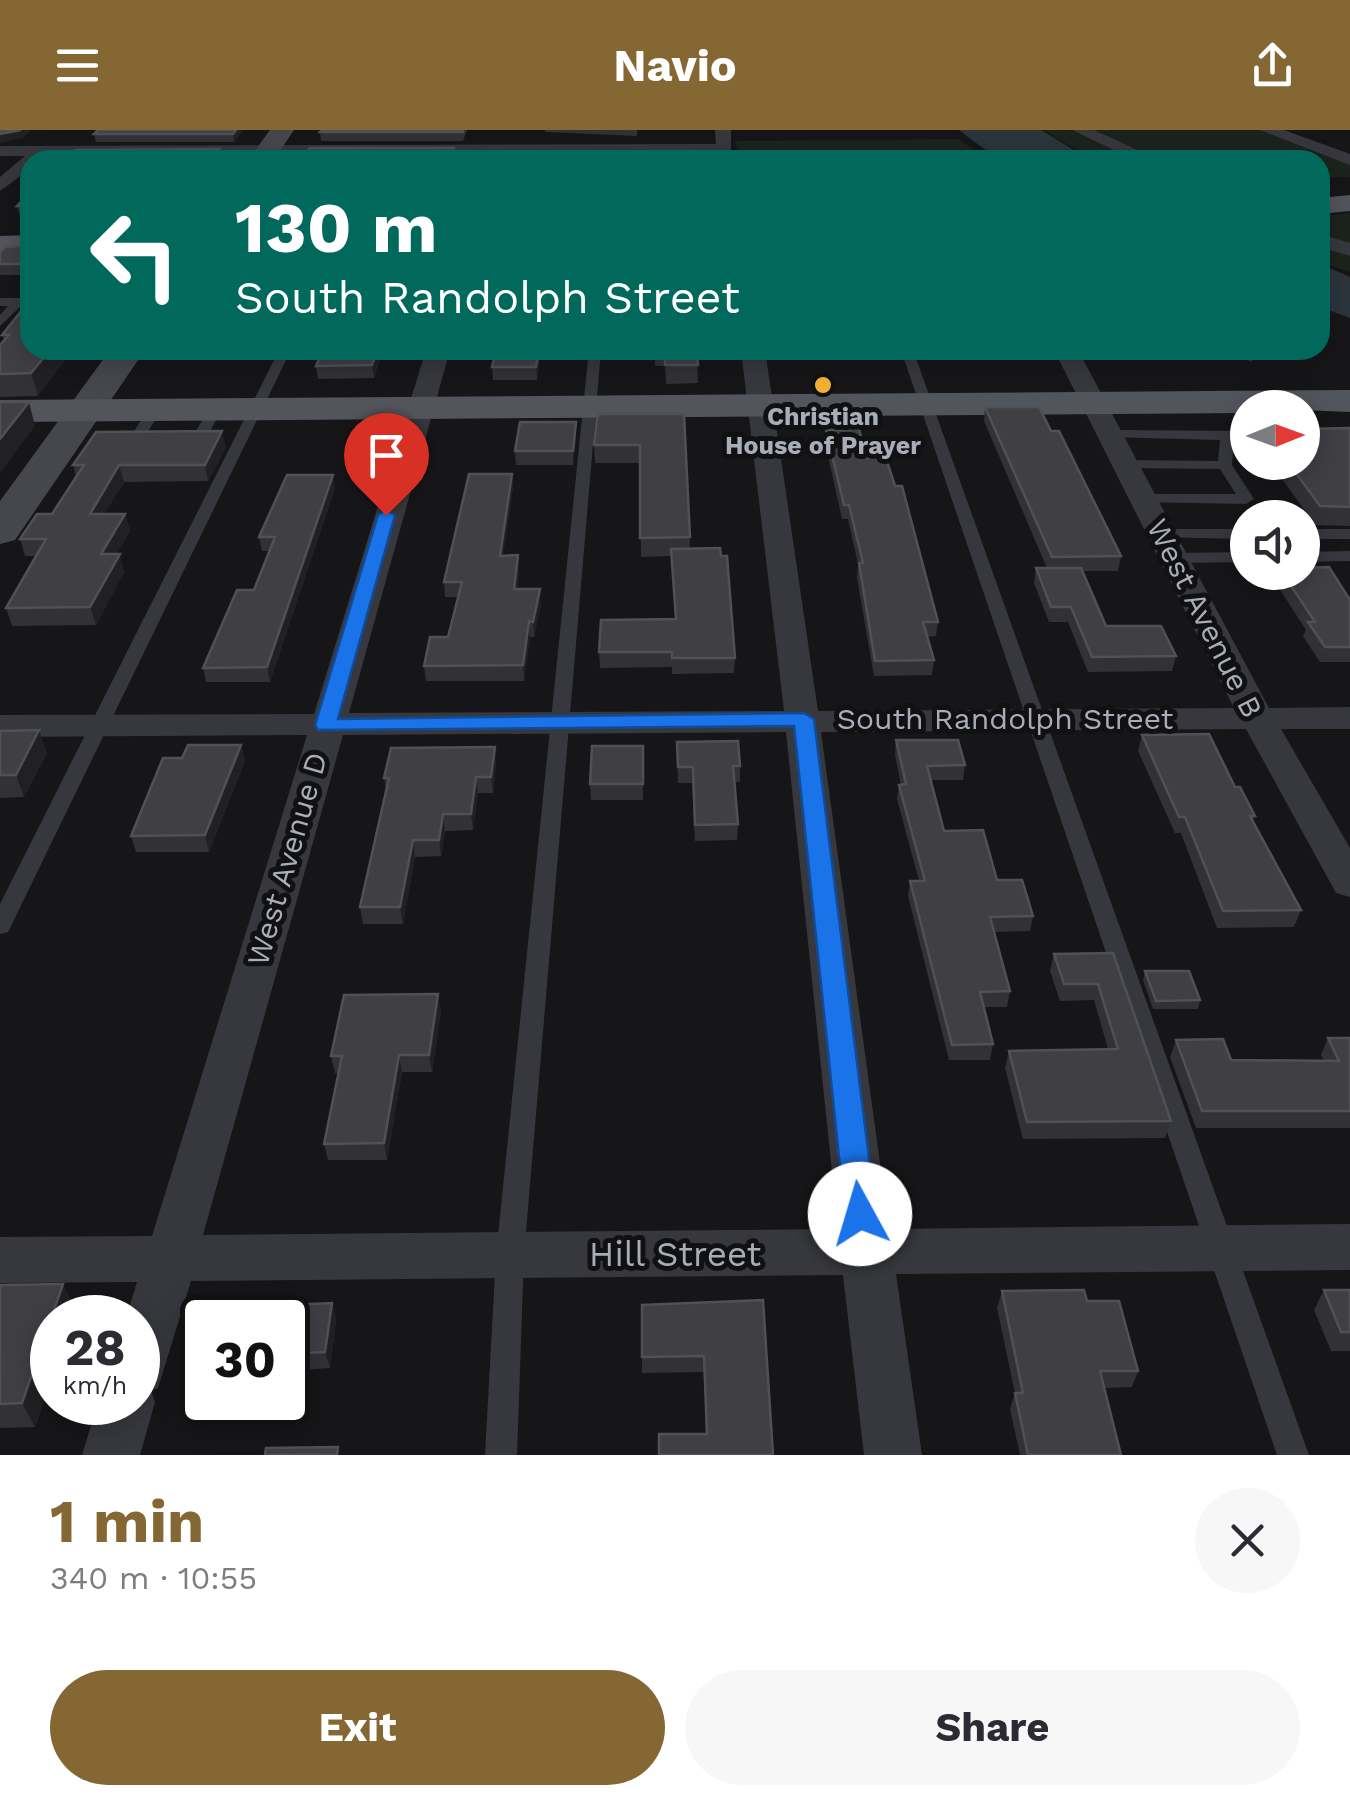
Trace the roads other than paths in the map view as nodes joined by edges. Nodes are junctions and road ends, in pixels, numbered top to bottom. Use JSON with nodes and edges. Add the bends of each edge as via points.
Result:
{"nodes":[{"id":1,"x":65,"y":130,"type":"edge"},
{"id":2,"x":1080,"y":130,"type":"edge"},
{"id":3,"x":1268,"y":130,"type":"edge"},
{"id":4,"x":724,"y":139,"type":"edge"},
{"id":5,"x":271,"y":147,"type":"edge"},
{"id":6,"x":42,"y":150,"type":"edge"},
{"id":7,"x":200,"y":150,"type":"edge"},
{"id":8,"x":355,"y":150,"type":"edge"},
{"id":9,"x":567,"y":150,"type":"edge"},
{"id":10,"x":1127,"y":150,"type":"edge"},
{"id":11,"x":1323,"y":150,"type":"edge"},
{"id":12,"x":20,"y":169,"type":"edge"},
{"id":13,"x":0,"y":186,"type":"edge"},
{"id":14,"x":20,"y":305,"type":"edge"},
{"id":15,"x":0,"y":322,"type":"edge"},
{"id":16,"x":122,"y":360,"type":"edge"},
{"id":17,"x":277,"y":360,"type":"edge"},
{"id":18,"x":434,"y":360,"type":"edge"},
{"id":19,"x":595,"y":360,"type":"edge"},
{"id":20,"x":755,"y":360,"type":"edge"},
{"id":21,"x":910,"y":360,"type":"edge"},
{"id":22,"x":1071,"y":360,"type":"edge"},
{"id":23,"x":1350,"y":400,"type":"edge"},
{"id":24,"x":925,"y":404,"type":"junction"},
{"id":25,"x":762,"y":406,"type":"junction"},
{"id":26,"x":590,"y":408,"type":"junction"},
{"id":27,"x":417,"y":410,"type":"junction"},
{"id":28,"x":0,"y":411,"type":"edge"},
{"id":29,"x":1102,"y":418,"type":"junction"},
{"id":30,"x":79,"y":427,"type":"junction"},
{"id":31,"x":149,"y":427,"type":"junction"},
{"id":32,"x":220,"y":428,"type":"junction"},
{"id":33,"x":120,"y":436,"type":"edge"},
{"id":34,"x":1227,"y":436,"type":"joint"},
{"id":35,"x":1126,"y":464,"type":"junction"},
{"id":36,"x":1225,"y":465,"type":"junction"},
{"id":37,"x":1144,"y":499,"type":"junction"},
{"id":38,"x":0,"y":531,"type":"edge"},
{"id":39,"x":1320,"y":534,"type":"edge"},
{"id":40,"x":1350,"y":534,"type":"edge"},
{"id":41,"x":1230,"y":537,"type":"edge"},
{"id":42,"x":1168,"y":546,"type":"junction"},
{"id":43,"x":1230,"y":555,"type":"edge"},
{"id":44,"x":1350,"y":556,"type":"edge"},
{"id":45,"x":1320,"y":557,"type":"edge"},
{"id":46,"x":1037,"y":718,"type":"junction"},
{"id":47,"x":1257,"y":718,"type":"junction"},
{"id":48,"x":1350,"y":718,"type":"edge"},
{"id":49,"x":804,"y":719,"type":"junction"},
{"id":50,"x":564,"y":722,"type":"junction"},
{"id":51,"x":325,"y":725,"type":"junction"},
{"id":52,"x":0,"y":726,"type":"edge"},
{"id":53,"x":99,"y":726,"type":"junction"},
{"id":54,"x":1350,"y":882,"type":"edge"},
{"id":55,"x":0,"y":926,"type":"edge"},
{"id":56,"x":1350,"y":1248,"type":"edge"},
{"id":57,"x":1221,"y":1249,"type":"junction"},
{"id":58,"x":865,"y":1253,"type":"junction"},
{"id":59,"x":510,"y":1255,"type":"junction"},
{"id":60,"x":172,"y":1258,"type":"junction"},
{"id":61,"x":0,"y":1260,"type":"edge"},
{"id":62,"x":160,"y":1298,"type":"edge"},
{"id":63,"x":121,"y":1425,"type":"edge"},
{"id":64,"x":111,"y":1455,"type":"edge"},
{"id":65,"x":500,"y":1455,"type":"edge"},
{"id":66,"x":893,"y":1455,"type":"edge"},
{"id":67,"x":1293,"y":1455,"type":"edge"}],
"edges":[{"from":1,"to":6,"type":"street"},
{"from":2,"to":10,"type":"street"},
{"from":3,"to":11,"type":"street"},
{"from":4,"to":9,"type":"street"},
{"from":5,"to":7,"type":"street"},
{"from":5,"to":8,"type":"street"},
{"from":12,"to":13,"type":"street"},
{"from":14,"to":15,"type":"lane"},
{"from":16,"to":30,"type":"street"},
{"from":17,"to":32,"type":"lane"},
{"from":18,"to":27,"type":"street","name":"West Avenue D"},
{"from":19,"to":26,"type":"lane"},
{"from":20,"to":25,"type":"street"},
{"from":21,"to":24,"type":"lane"},
{"from":22,"to":29,"type":"street","name":"West Avenue B"},
{"from":23,"to":29,"type":"main road"},
{"from":24,"to":25,"type":"main road"},
{"from":24,"to":29,"type":"main road"},
{"from":24,"to":46,"type":"lane"},
{"from":25,"to":26,"type":"main road"},
{"from":25,"to":49,"type":"street"},
{"from":26,"to":27,"type":"main road"},
{"from":26,"to":50,"type":"lane"},
{"from":27,"to":32,"type":"main road"},
{"from":27,"to":51,"type":"street","name":"West Avenue D"},
{"from":28,"to":30,"type":"main road"},
{"from":29,"to":34,"type":"lane"},
{"from":29,"to":35,"type":"street","name":"West Avenue B"},
{"from":30,"to":31,"type":"main road"},
{"from":30,"to":38,"type":"street"},
{"from":31,"to":32,"type":"main road"},
{"from":31,"to":33,"type":"lane"},
{"from":32,"to":53,"type":"lane"},
{"from":34,"to":36,"type":"lane"},
{"from":35,"to":36,"type":"lane"},
{"from":35,"to":37,"type":"street","name":"West Avenue B"},
{"from":36,"to":37,"type":"lane","via":[[1246,499]]},
{"from":37,"to":42,"type":"street","name":"West Avenue B"},
{"from":39,"to":40,"type":"lane"},
{"from":41,"to":42,"type":"lane"},
{"from":42,"to":43,"type":"lane"},
{"from":42,"to":47,"type":"street","name":"West Avenue B"},
{"from":44,"to":45,"type":"lane"},
{"from":46,"to":47,"type":"street","name":"South Randolph Street"},
{"from":46,"to":49,"type":"street","name":"South Randolph Street"},
{"from":46,"to":57,"type":"lane"},
{"from":47,"to":48,"type":"street","name":"South Randolph Street"},
{"from":47,"to":54,"type":"street","name":"West Avenue B"},
{"from":49,"to":50,"type":"street","name":"South Randolph Street"},
{"from":49,"to":58,"type":"street"},
{"from":50,"to":51,"type":"street","name":"South Randolph Street"},
{"from":50,"to":59,"type":"lane"},
{"from":51,"to":53,"type":"street","name":"South Randolph Street"},
{"from":51,"to":60,"type":"street","name":"West Avenue D"},
{"from":52,"to":53,"type":"street","name":"South Randolph Street"},
{"from":53,"to":55,"type":"lane"},
{"from":56,"to":57,"type":"street","name":"Hill Street"},
{"from":57,"to":58,"type":"street","name":"Hill Street"},
{"from":57,"to":67,"type":"lane"},
{"from":58,"to":59,"type":"street","name":"Hill Street"},
{"from":58,"to":66,"type":"street"},
{"from":59,"to":60,"type":"street","name":"Hill Street"},
{"from":59,"to":65,"type":"lane"},
{"from":60,"to":61,"type":"street","name":"Hill Street"},
{"from":60,"to":62,"type":"street","name":"West Avenue D"},
{"from":63,"to":64,"type":"street"}]}
